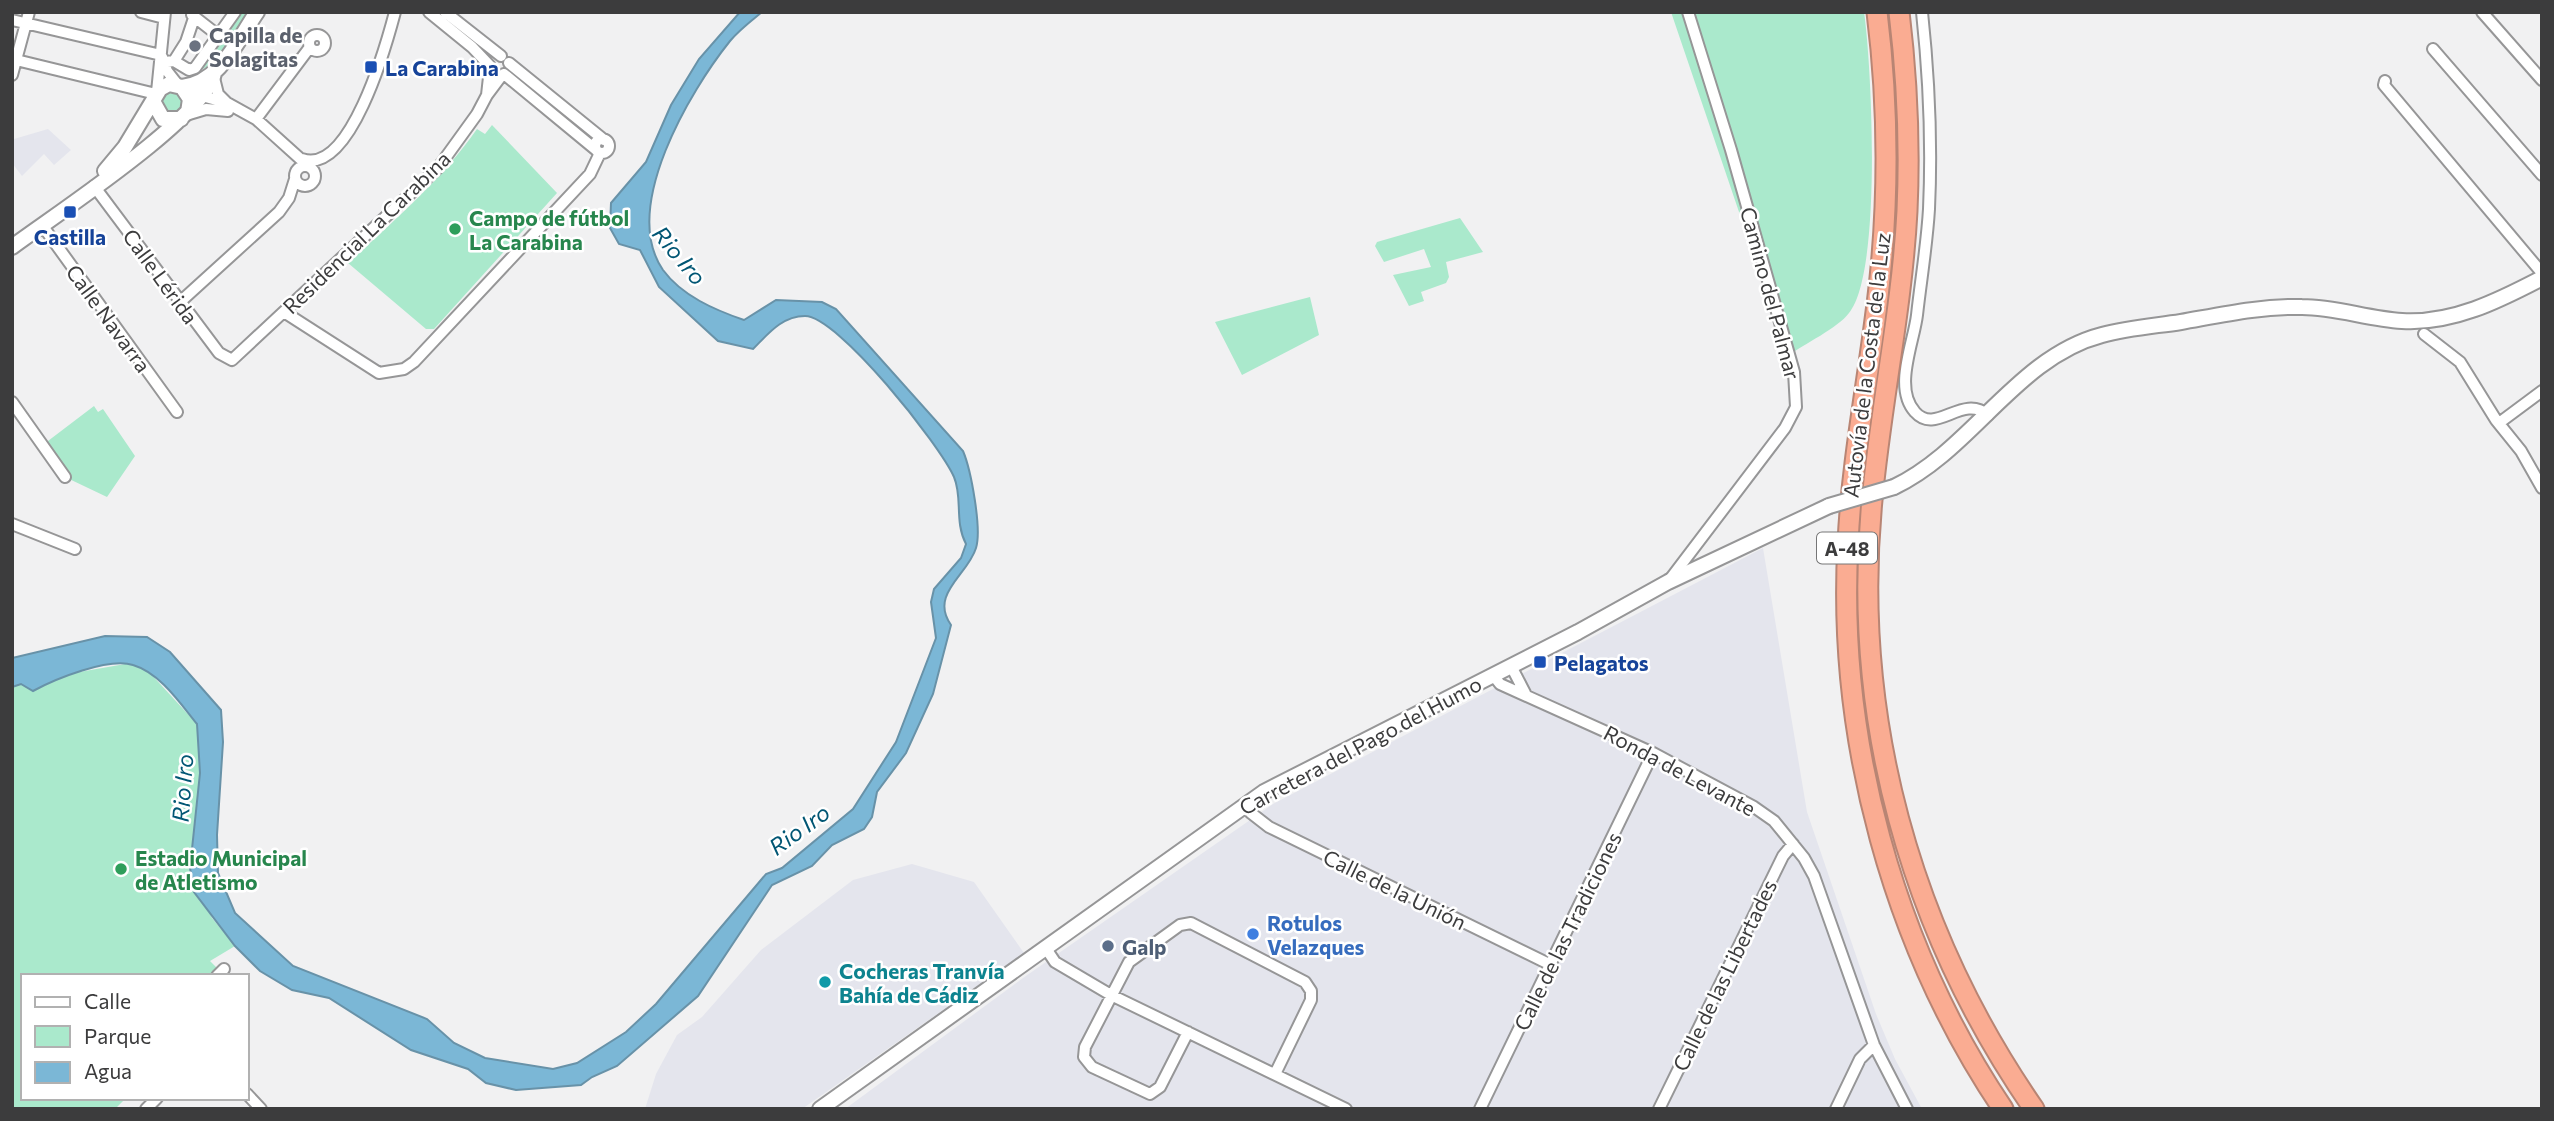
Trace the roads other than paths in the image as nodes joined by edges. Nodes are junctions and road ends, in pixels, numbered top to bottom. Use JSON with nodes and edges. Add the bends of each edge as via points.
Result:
{"nodes":[{"id":1,"x":141,"y":12,"type":"edge"},
{"id":2,"x":235,"y":12,"type":"edge"},
{"id":3,"x":257,"y":12,"type":"edge"},
{"id":4,"x":395,"y":12,"type":"edge"},
{"id":5,"x":429,"y":12,"type":"edge"},
{"id":6,"x":446,"y":12,"type":"edge"},
{"id":7,"x":1688,"y":12,"type":"edge"},
{"id":8,"x":1877,"y":12,"type":"edge"},
{"id":9,"x":1899,"y":12,"type":"edge"},
{"id":10,"x":1922,"y":12,"type":"edge"},
{"id":11,"x":2482,"y":12,"type":"edge"},
{"id":12,"x":165,"y":15,"type":"edge"},
{"id":13,"x":193,"y":15,"type":"edge"},
{"id":14,"x":28,"y":18,"type":"edge"},
{"id":15,"x":12,"y":20,"type":"edge"},
{"id":16,"x":219,"y":36,"type":"junction"},
{"id":17,"x":310,"y":47,"type":"dead end"},
{"id":18,"x":2433,"y":49,"type":"dead end"},
{"id":19,"x":505,"y":59,"type":"junction"},
{"id":20,"x":15,"y":60,"type":"edge"},
{"id":21,"x":166,"y":60,"type":"junction"},
{"id":22,"x":490,"y":67,"type":"junction"},
{"id":23,"x":12,"y":75,"type":"edge"},
{"id":24,"x":503,"y":75,"type":"junction"},
{"id":25,"x":214,"y":76,"type":"junction"},
{"id":26,"x":2542,"y":80,"type":"edge"},
{"id":27,"x":2385,"y":81,"type":"dead end"},
{"id":28,"x":182,"y":88,"type":"junction"},
{"id":29,"x":487,"y":94,"type":"junction"},
{"id":30,"x":201,"y":96,"type":"junction"},
{"id":31,"x":155,"y":97,"type":"junction"},
{"id":32,"x":227,"y":103,"type":"junction"},
{"id":33,"x":241,"y":112,"type":"junction"},
{"id":34,"x":185,"y":116,"type":"junction"},
{"id":35,"x":256,"y":120,"type":"junction"},
{"id":36,"x":338,"y":146,"type":"junction"},
{"id":37,"x":290,"y":149,"type":"junction"},
{"id":38,"x":598,"y":151,"type":"junction"},
{"id":39,"x":305,"y":163,"type":"junction"},
{"id":40,"x":2542,"y":175,"type":"edge"},
{"id":41,"x":295,"y":177,"type":"junction"},
{"id":42,"x":313,"y":182,"type":"junction"},
{"id":43,"x":94,"y":186,"type":"junction"},
{"id":44,"x":279,"y":212,"type":"junction"},
{"id":45,"x":42,"y":225,"type":"junction"},
{"id":46,"x":12,"y":247,"type":"edge"},
{"id":47,"x":2542,"y":273,"type":"edge"},
{"id":48,"x":2542,"y":278,"type":"edge"},
{"id":49,"x":180,"y":302,"type":"junction"},
{"id":50,"x":284,"y":312,"type":"junction"},
{"id":51,"x":2424,"y":334,"type":"dead end"},
{"id":52,"x":232,"y":360,"type":"joint"},
{"id":53,"x":2542,"y":391,"type":"edge"},
{"id":54,"x":12,"y":402,"type":"edge"},
{"id":55,"x":177,"y":412,"type":"dead end"},
{"id":56,"x":1988,"y":415,"type":"junction"},
{"id":57,"x":2499,"y":423,"type":"junction"},
{"id":58,"x":65,"y":477,"type":"dead end"},
{"id":59,"x":2542,"y":488,"type":"edge"},
{"id":60,"x":12,"y":524,"type":"edge"},
{"id":61,"x":75,"y":549,"type":"dead end"},
{"id":62,"x":1668,"y":582,"type":"junction"},
{"id":63,"x":1513,"y":671,"type":"junction"},
{"id":64,"x":1497,"y":680,"type":"junction"},
{"id":65,"x":1525,"y":693,"type":"junction"},
{"id":66,"x":1653,"y":753,"type":"junction"},
{"id":67,"x":1245,"y":804,"type":"junction"},
{"id":68,"x":1793,"y":844,"type":"junction"},
{"id":69,"x":1045,"y":947,"type":"junction"},
{"id":70,"x":1551,"y":964,"type":"junction"},
{"id":71,"x":1111,"y":995,"type":"junction"},
{"id":72,"x":1188,"y":1032,"type":"junction"},
{"id":73,"x":1874,"y":1045,"type":"junction"},
{"id":74,"x":1275,"y":1074,"type":"junction"},
{"id":75,"x":248,"y":1095,"type":"edge"},
{"id":76,"x":261,"y":1109,"type":"edge"},
{"id":77,"x":820,"y":1109,"type":"edge"},
{"id":78,"x":1346,"y":1109,"type":"edge"},
{"id":79,"x":1480,"y":1109,"type":"edge"},
{"id":80,"x":1659,"y":1109,"type":"edge"},
{"id":81,"x":1836,"y":1109,"type":"edge"},
{"id":82,"x":1907,"y":1109,"type":"edge"},
{"id":83,"x":2003,"y":1109,"type":"edge"},
{"id":84,"x":2034,"y":1109,"type":"edge"}],
"edges":[{"from":1,"to":12,"type":"street"},
{"from":2,"to":16,"type":"street"},
{"from":3,"to":25,"type":"street"},
{"from":4,"to":36,"type":"street","via":[[375,78]]},
{"from":5,"to":22,"type":"street"},
{"from":6,"to":19,"type":"street"},
{"from":7,"to":62,"type":"street","name":"Camino del Palmar","via":[[1794,372],[1797,398],[1785,428]]},
{"from":8,"to":83,"type":"highway","name":"Autovía de la Costa de la Luz","number":"A-48","via":[[1887,175],[1880,280],[1850,507],[1846,585],[1851,678],[1867,786],[1902,907],[1943,1004]]},
{"from":9,"to":84,"type":"highway","name":"Autovía de la Costa de la Luz","number":"A-48","via":[[1909,134],[1907,212],[1871,512],[1867,584],[1877,718],[1899,826],[1934,930],[1974,1014]]},
{"from":10,"to":56,"type":"street","via":[[1930,130],[1929,209],[1907,394],[1913,411],[1922,418],[1935,420],[1964,407]]},
{"from":11,"to":26,"type":"street"},
{"from":12,"to":21,"type":"street"},
{"from":13,"to":16,"type":"street"},
{"from":13,"to":21,"type":"street","via":[[186,42]]},
{"from":14,"to":15,"type":"street"},
{"from":14,"to":20,"type":"street"},
{"from":14,"to":21,"type":"street"},
{"from":16,"to":21,"type":"street","via":[[194,69]]},
{"from":17,"to":35,"type":"street"},
{"from":18,"to":40,"type":"street"},
{"from":19,"to":22,"type":"street","via":[[493,58]]},
{"from":19,"to":24,"type":"street","name":"Residencial La Carabina"},
{"from":19,"to":38,"type":"street","via":[[604,140],[608,150]]},
{"from":20,"to":23,"type":"street"},
{"from":20,"to":31,"type":"street"},
{"from":21,"to":28,"type":"street"},
{"from":21,"to":31,"type":"street"},
{"from":22,"to":24,"type":"street","via":[[496,75]]},
{"from":22,"to":29,"type":"street","name":"Residencial La Carabina"},
{"from":24,"to":29,"type":"street","name":"Residencial La Carabina"},
{"from":24,"to":38,"type":"street"},
{"from":25,"to":28,"type":"street"},
{"from":25,"to":30,"type":"street"},
{"from":25,"to":32,"type":"street","via":[[218,94]]},
{"from":27,"to":47,"type":"street"},
{"from":28,"to":30,"type":"street"},
{"from":28,"to":31,"type":"street","via":[[164,86]]},
{"from":28,"to":34,"type":"street","via":[[191,103]]},
{"from":29,"to":50,"type":"street","name":"Residencial La Carabina","via":[[438,168]]},
{"from":30,"to":32,"type":"street"},
{"from":30,"to":34,"type":"street"},
{"from":31,"to":34,"type":"street","via":[[163,119]]},
{"from":31,"to":43,"type":"street"},
{"from":32,"to":33,"type":"street"},
{"from":33,"to":34,"type":"street","via":[[206,109]]},
{"from":33,"to":35,"type":"street"},
{"from":34,"to":43,"type":"street"},
{"from":35,"to":37,"type":"street"},
{"from":36,"to":39,"type":"street","via":[[319,160]]},
{"from":36,"to":42,"type":"street"},
{"from":37,"to":39,"type":"street"},
{"from":37,"to":41,"type":"street"},
{"from":38,"to":50,"type":"street","via":[[590,174],[404,369],[379,373]]},
{"from":39,"to":41,"type":"street"},
{"from":39,"to":42,"type":"street","via":[[313,171]]},
{"from":41,"to":42,"type":"street","via":[[302,186]]},
{"from":41,"to":44,"type":"street"},
{"from":42,"to":44,"type":"street"},
{"from":43,"to":45,"type":"street"},
{"from":43,"to":49,"type":"street","name":"Calle Lérida"},
{"from":44,"to":49,"type":"street"},
{"from":45,"to":46,"type":"street"},
{"from":45,"to":55,"type":"street","name":"Calle Navarra"},
{"from":48,"to":56,"type":"street","via":[[2483,306],[2434,319],[2401,321],[2322,308],[2282,307],[2102,334],[2044,364]]},
{"from":49,"to":52,"type":"street","name":"Calle Lérida","via":[[219,353]]},
{"from":50,"to":52,"type":"street","name":"Residencial La Carabina"},
{"from":51,"to":57,"type":"street","via":[[2460,362]]},
{"from":53,"to":57,"type":"street"},
{"from":54,"to":58,"type":"street"},
{"from":56,"to":62,"type":"street","name":"Carretera del Pago del Humo","bridge":true,"via":[[1930,466],[1894,487],[1829,506]]},
{"from":57,"to":59,"type":"street"},
{"from":60,"to":61,"type":"street"},
{"from":62,"to":63,"type":"street","name":"Carretera del Pago del Humo"},
{"from":63,"to":64,"type":"street","name":"Carretera del Pago del Humo"},
{"from":63,"to":65,"type":"street"},
{"from":64,"to":65,"type":"street","name":"Ronda de Levante"},
{"from":64,"to":67,"type":"street","name":"Carretera del Pago del Humo"},
{"from":65,"to":66,"type":"street","name":"Ronda de Levante"},
{"from":66,"to":68,"type":"street","name":"Ronda de Levante","via":[[1754,807],[1774,821]]},
{"from":66,"to":70,"type":"street","name":"Calle de las Tradiciones"},
{"from":67,"to":69,"type":"street","name":"Carretera del Pago del Humo"},
{"from":67,"to":70,"type":"street","name":"Calle de la Unión","via":[[1269,828]]},
{"from":68,"to":73,"type":"street","name":"Ronda de Levante","via":[[1814,876]]},
{"from":68,"to":80,"type":"street","name":"Calle de las Libertades","via":[[1783,856]]},
{"from":69,"to":71,"type":"street","via":[[1055,962]]},
{"from":69,"to":77,"type":"street","name":"Carretera del Pago del Humo"},
{"from":70,"to":79,"type":"street","name":"Calle de las Tradiciones"},
{"from":71,"to":72,"type":"street"},
{"from":71,"to":72,"type":"street","via":[[1084,1052],[1092,1067],[1150,1094],[1160,1087]]},
{"from":71,"to":74,"type":"street","via":[[1129,962],[1180,925],[1196,924],[1305,982],[1311,991],[1311,1000]]},
{"from":72,"to":74,"type":"street"},
{"from":73,"to":81,"type":"street","via":[[1860,1059]]},
{"from":73,"to":82,"type":"street","name":"Ronda de Levante"},
{"from":74,"to":78,"type":"street"},
{"from":75,"to":76,"type":"street"}]}
